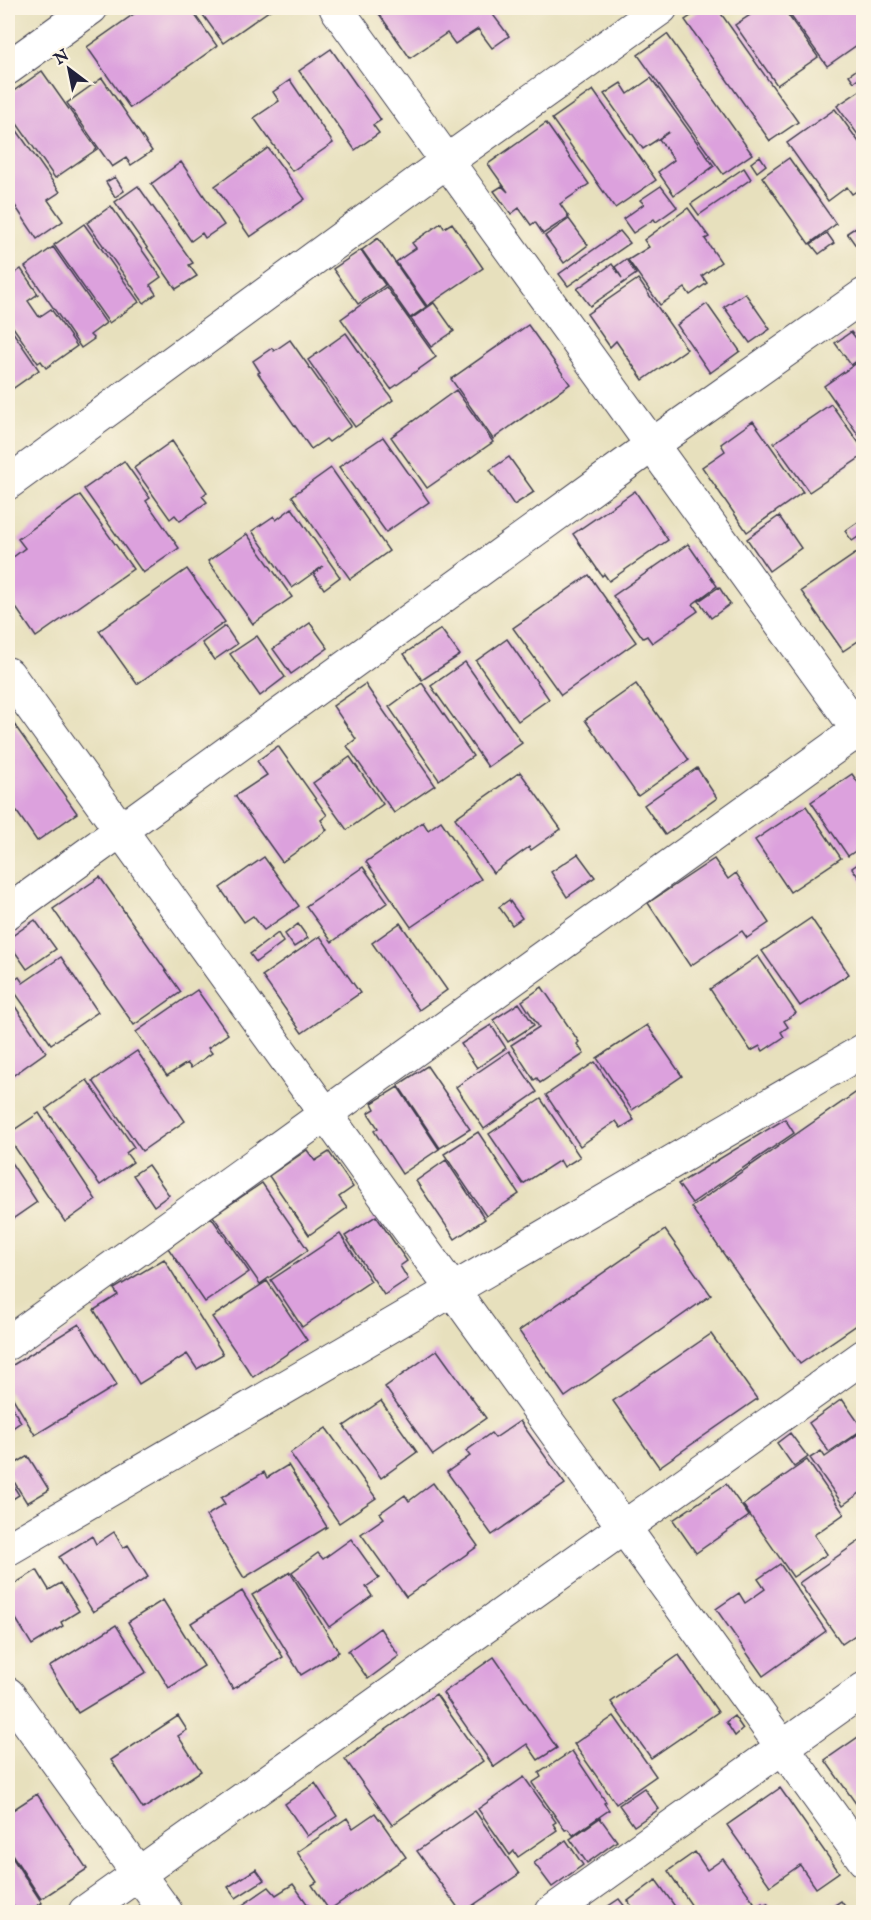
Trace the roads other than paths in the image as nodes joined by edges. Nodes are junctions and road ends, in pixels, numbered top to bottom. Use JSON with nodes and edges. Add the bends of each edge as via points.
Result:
{"nodes":[{"id":1,"x":91,"y":8,"type":"edge"},
{"id":2,"x":336,"y":8,"type":"edge"},
{"id":3,"x":661,"y":8,"type":"edge"},
{"id":4,"x":8,"y":68,"type":"edge"},
{"id":5,"x":447,"y":161,"type":"junction"},
{"id":6,"x":864,"y":295,"type":"edge"},
{"id":7,"x":652,"y":445,"type":"junction"},
{"id":8,"x":8,"y":483,"type":"edge"},
{"id":9,"x":8,"y":674,"type":"edge"},
{"id":10,"x":862,"y":732,"type":"edge"},
{"id":11,"x":120,"y":831,"type":"junction"},
{"id":12,"x":8,"y":912,"type":"edge"},
{"id":13,"x":864,"y":1050,"type":"edge"},
{"id":14,"x":325,"y":1115,"type":"junction"},
{"id":15,"x":451,"y":1290,"type":"junction"},
{"id":16,"x":8,"y":1343,"type":"edge"},
{"id":17,"x":864,"y":1356,"type":"edge"},
{"id":18,"x":623,"y":1527,"type":"junction"},
{"id":19,"x":8,"y":1549,"type":"edge"},
{"id":20,"x":864,"y":1689,"type":"edge"},
{"id":21,"x":8,"y":1694,"type":"edge"},
{"id":22,"x":782,"y":1747,"type":"junction"},
{"id":23,"x":864,"y":1860,"type":"edge"},
{"id":24,"x":138,"y":1876,"type":"junction"},
{"id":25,"x":85,"y":1912,"type":"edge"},
{"id":26,"x":166,"y":1912,"type":"edge"},
{"id":27,"x":552,"y":1912,"type":"edge"}],
"edges":[{"from":1,"to":4,"type":"street"},
{"from":2,"to":5,"type":"street"},
{"from":3,"to":5,"type":"street"},
{"from":5,"to":7,"type":"street"},
{"from":5,"to":8,"type":"street"},
{"from":6,"to":7,"type":"street"},
{"from":7,"to":10,"type":"street"},
{"from":7,"to":11,"type":"street"},
{"from":9,"to":11,"type":"street"},
{"from":10,"to":14,"type":"street"},
{"from":11,"to":12,"type":"street"},
{"from":11,"to":14,"type":"street"},
{"from":13,"to":15,"type":"street"},
{"from":14,"to":15,"type":"street"},
{"from":14,"to":16,"type":"street"},
{"from":15,"to":18,"type":"street"},
{"from":15,"to":19,"type":"street"},
{"from":17,"to":18,"type":"street"},
{"from":18,"to":22,"type":"street"},
{"from":18,"to":24,"type":"street"},
{"from":20,"to":22,"type":"street"},
{"from":21,"to":24,"type":"street"},
{"from":22,"to":23,"type":"street"},
{"from":22,"to":27,"type":"street"},
{"from":24,"to":25,"type":"street"},
{"from":24,"to":26,"type":"street"}]}
